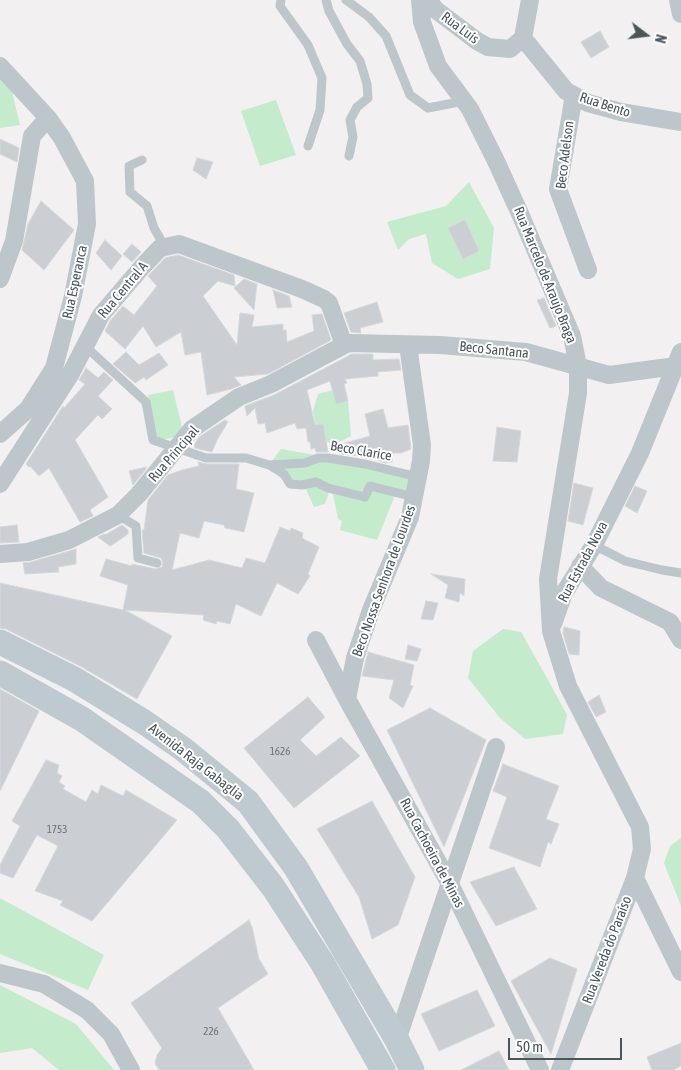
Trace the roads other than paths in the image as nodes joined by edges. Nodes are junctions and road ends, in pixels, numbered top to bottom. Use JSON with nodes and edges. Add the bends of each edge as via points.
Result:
{"nodes":[{"id":1,"x":281,"y":0,"type":"edge"},
{"id":2,"x":326,"y":0,"type":"edge"},
{"id":3,"x":346,"y":0,"type":"edge"},
{"id":4,"x":420,"y":0,"type":"edge"},
{"id":5,"x":428,"y":0,"type":"edge"},
{"id":6,"x":530,"y":0,"type":"edge"},
{"id":7,"x":678,"y":0,"type":"edge"},
{"id":8,"x":681,"y":14,"type":"edge"},
{"id":9,"x":524,"y":38,"type":"junction"},
{"id":10,"x":0,"y":66,"type":"edge"},
{"id":11,"x":574,"y":95,"type":"junction"},
{"id":12,"x":464,"y":101,"type":"junction"},
{"id":13,"x":48,"y":118,"type":"junction"},
{"id":14,"x":681,"y":122,"type":"edge"},
{"id":15,"x":308,"y":146,"type":"dead end"},
{"id":16,"x":349,"y":156,"type":"dead end"},
{"id":17,"x":142,"y":160,"type":"dead end"},
{"id":18,"x":165,"y":247,"type":"junction"},
{"id":19,"x":4,"y":255,"type":"edge"},
{"id":20,"x":588,"y":270,"type":"dead end"},
{"id":21,"x":0,"y":279,"type":"edge"},
{"id":22,"x":71,"y":305,"type":"junction"},
{"id":23,"x":97,"y":320,"type":"junction"},
{"id":24,"x":344,"y":345,"type":"junction"},
{"id":25,"x":408,"y":345,"type":"junction"},
{"id":26,"x":85,"y":346,"type":"junction"},
{"id":27,"x":678,"y":359,"type":"edge"},
{"id":28,"x":578,"y":366,"type":"junction"},
{"id":29,"x":0,"y":434,"type":"edge"},
{"id":30,"x":176,"y":448,"type":"junction"},
{"id":31,"x":269,"y":465,"type":"junction"},
{"id":32,"x":418,"y":477,"type":"junction"},
{"id":33,"x":0,"y":484,"type":"edge"},
{"id":34,"x":414,"y":498,"type":"junction"},
{"id":35,"x":118,"y":515,"type":"junction"},
{"id":36,"x":594,"y":545,"type":"junction"},
{"id":37,"x":0,"y":554,"type":"edge"},
{"id":38,"x":157,"y":563,"type":"dead end"},
{"id":39,"x":580,"y":566,"type":"junction"},
{"id":40,"x":681,"y":573,"type":"edge"},
{"id":41,"x":551,"y":631,"type":"junction"},
{"id":42,"x":316,"y":640,"type":"dead end"},
{"id":43,"x":681,"y":640,"type":"edge"},
{"id":44,"x":0,"y":642,"type":"edge"},
{"id":45,"x":0,"y":673,"type":"edge"},
{"id":46,"x":347,"y":698,"type":"junction"},
{"id":47,"x":496,"y":747,"type":"dead end"},
{"id":48,"x":635,"y":878,"type":"junction"},
{"id":49,"x":450,"y":884,"type":"junction"},
{"id":50,"x":681,"y":972,"type":"edge"},
{"id":51,"x":0,"y":973,"type":"edge"},
{"id":52,"x":397,"y":1040,"type":"junction"},
{"id":53,"x":131,"y":1070,"type":"edge"},
{"id":54,"x":383,"y":1070,"type":"edge"},
{"id":55,"x":412,"y":1070,"type":"edge"},
{"id":56,"x":540,"y":1070,"type":"edge"},
{"id":57,"x":560,"y":1070,"type":"edge"}],
"edges":[{"from":1,"to":15,"type":"lane","via":[[280,6],[308,45],[322,78],[320,110]]},
{"from":2,"to":16,"type":"lane","via":[[346,44],[360,61],[367,84],[368,98],[357,107],[350,120],[353,137]]},
{"from":3,"to":12,"type":"lane","via":[[369,17],[386,36],[410,95],[428,108]]},
{"from":4,"to":12,"type":"street","name":"Rua Marcelo de Araujo Braga","via":[[422,22],[438,66]]},
{"from":5,"to":9,"type":"street","name":"Rua Luís","via":[[436,10],[488,47],[510,49]]},
{"from":6,"to":9,"type":"street"},
{"from":7,"to":8,"type":"street"},
{"from":9,"to":11,"type":"street","name":"Rua Bento","via":[[566,91]]},
{"from":10,"to":13,"type":"street","name":"Rua Esperanca"},
{"from":11,"to":14,"type":"street","name":"Rua Bento","via":[[621,112]]},
{"from":11,"to":20,"type":"street","name":"Beco Adelson","via":[[558,190]]},
{"from":12,"to":28,"type":"street","name":"Rua Marcelo de Araujo Braga","via":[[521,216],[572,336]]},
{"from":13,"to":19,"type":"street","via":[[32,136],[14,241]]},
{"from":13,"to":22,"type":"street","name":"Rua Esperanca","via":[[84,181],[87,224]]},
{"from":17,"to":18,"type":"lane","via":[[129,166],[130,192],[147,206]]},
{"from":18,"to":23,"type":"street","name":"Rua Central A","via":[[160,248],[142,267]]},
{"from":18,"to":24,"type":"street","via":[[179,244],[324,299]]},
{"from":19,"to":21,"type":"street"},
{"from":22,"to":23,"type":"street"},
{"from":22,"to":29,"type":"street","name":"Rua Esperanca","via":[[54,368],[28,409]]},
{"from":23,"to":26,"type":"street","name":"Rua Central A"},
{"from":24,"to":25,"type":"street","name":"Rua Principal"},
{"from":24,"to":30,"type":"street","name":"Rua Principal","via":[[271,384],[238,397],[192,429]]},
{"from":25,"to":28,"type":"street","name":"Beco Santana","via":[[526,352]]},
{"from":25,"to":32,"type":"street","name":"Beco Nossa Senhora de Lourdes","via":[[422,445]]},
{"from":26,"to":30,"type":"lane","via":[[146,402],[153,440]]},
{"from":26,"to":33,"type":"street","name":"Rua Central A","via":[[70,376]]},
{"from":27,"to":28,"type":"street","via":[[609,375]]},
{"from":27,"to":36,"type":"street","name":"Rua Estrada Nova","via":[[640,452]]},
{"from":28,"to":41,"type":"street","name":"Rua Marcelo de Araujo Braga","via":[[578,393],[548,579]]},
{"from":30,"to":31,"type":"lane","via":[[206,458],[246,458]]},
{"from":30,"to":35,"type":"street","name":"Rua Principal"},
{"from":31,"to":32,"type":"lane","name":"Beco Clarice","via":[[305,463],[323,458]]},
{"from":31,"to":34,"type":"lane","via":[[284,474],[290,484],[316,482],[365,497],[370,486]]},
{"from":32,"to":34,"type":"street","name":"Beco Nossa Senhora de Lourdes"},
{"from":34,"to":46,"type":"street","name":"Beco Nossa Senhora de Lourdes","via":[[410,517],[371,610],[355,658]]},
{"from":35,"to":37,"type":"street","name":"Rua Principal","via":[[70,540],[28,552]]},
{"from":35,"to":38,"type":"lane","via":[[136,526],[138,558]]},
{"from":36,"to":39,"type":"street","name":"Rua Estrada Nova"},
{"from":36,"to":40,"type":"lane","via":[[625,561]]},
{"from":39,"to":41,"type":"street","name":"Rua Estrada Nova","via":[[564,592]]},
{"from":39,"to":43,"type":"street","via":[[602,588],[670,622]]},
{"from":41,"to":48,"type":"street","name":"Rua Vereda do Paraíso","via":[[568,686],[640,827],[642,849]]},
{"from":42,"to":46,"type":"street","name":"Rua Cachoeira de Minas"},
{"from":44,"to":52,"type":"main road","name":"Avenida Raja Gabaglia","via":[[74,679],[144,722],[248,802],[296,868]]},
{"from":45,"to":54,"type":"main road","name":"Avenida Raja Gabaglia","via":[[82,719],[201,802],[228,829],[273,887],[318,956]]},
{"from":46,"to":49,"type":"street","name":"Rua Cachoeira de Minas"},
{"from":47,"to":49,"type":"street"},
{"from":48,"to":50,"type":"street"},
{"from":48,"to":57,"type":"street","name":"Rua Vereda do Paraíso"},
{"from":49,"to":52,"type":"street"},
{"from":49,"to":56,"type":"street","name":"Rua Cachoeira de Minas"},
{"from":51,"to":53,"type":"street","via":[[44,984],[87,1010],[111,1034]]},
{"from":52,"to":55,"type":"main road","name":"Avenida Raja Gabaglia"}]}
